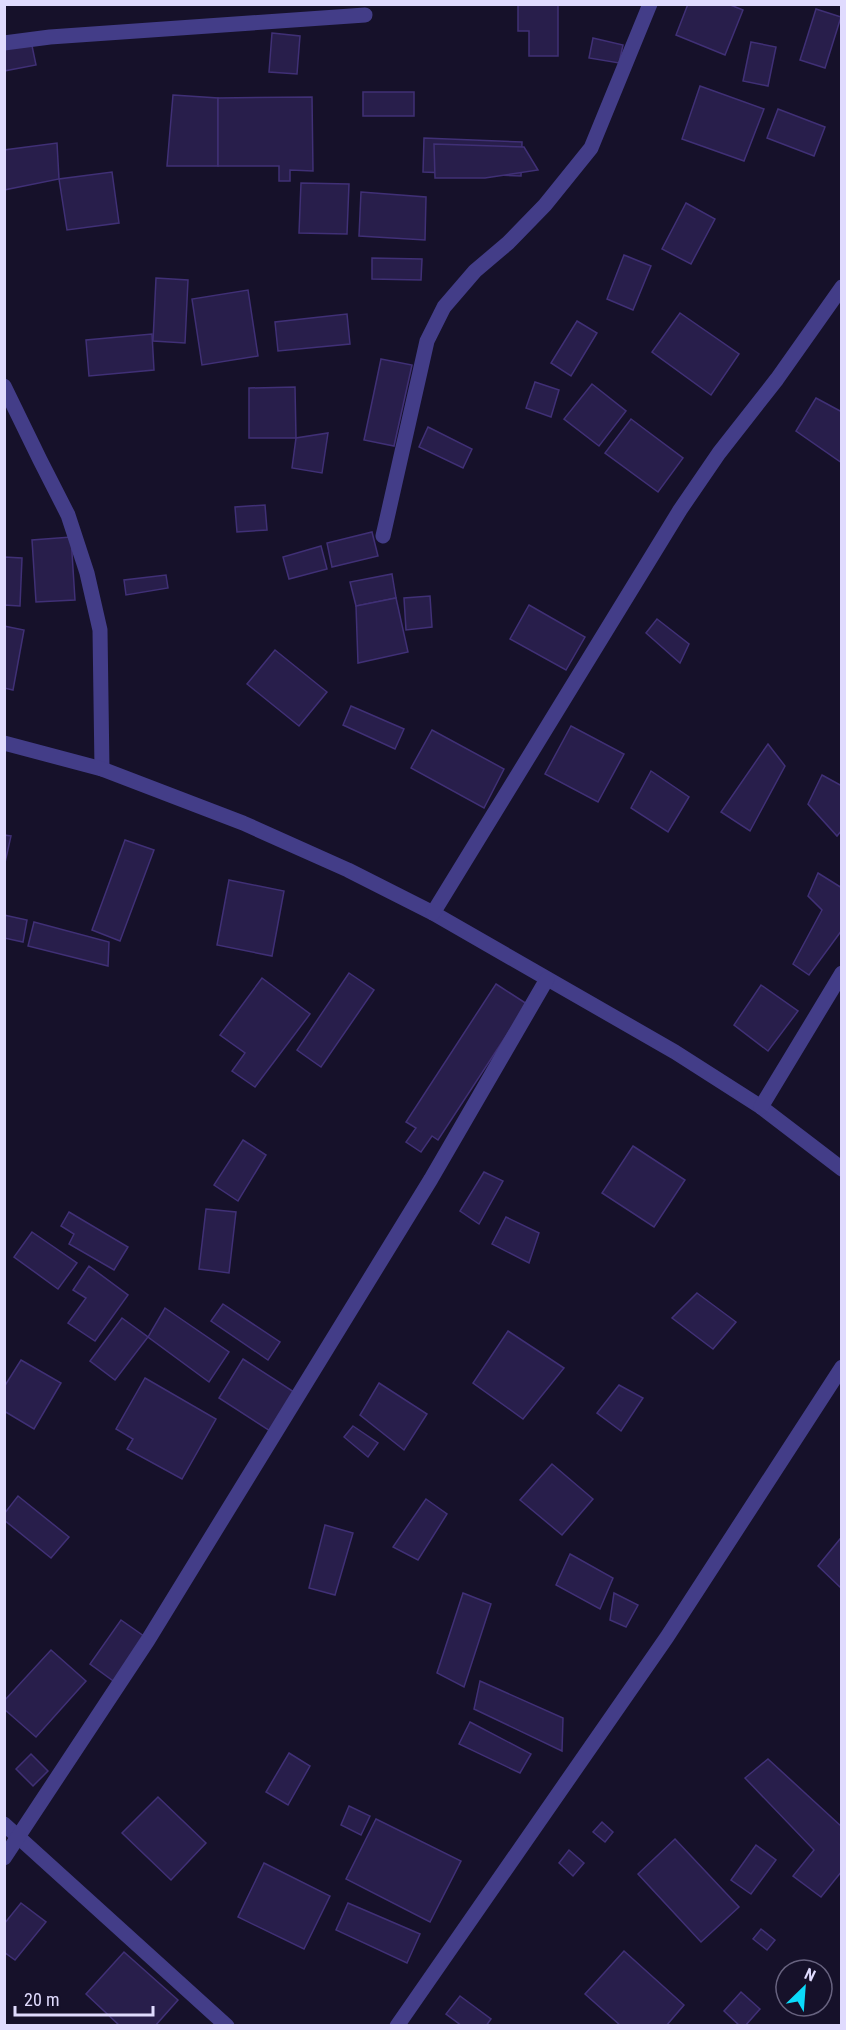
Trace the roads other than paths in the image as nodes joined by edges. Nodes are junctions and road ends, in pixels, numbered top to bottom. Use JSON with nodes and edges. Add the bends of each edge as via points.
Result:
{"nodes":[{"id":1,"x":650,"y":4,"type":"edge"},
{"id":2,"x":365,"y":15,"type":"dead end"},
{"id":3,"x":4,"y":43,"type":"edge"},
{"id":4,"x":842,"y":287,"type":"edge"},
{"id":5,"x":4,"y":386,"type":"edge"},
{"id":6,"x":383,"y":537,"type":"dead end"},
{"id":7,"x":4,"y":743,"type":"edge"},
{"id":8,"x":102,"y":769,"type":"junction"},
{"id":9,"x":433,"y":913,"type":"junction"},
{"id":10,"x":842,"y":973,"type":"edge"},
{"id":11,"x":547,"y":979,"type":"junction"},
{"id":12,"x":761,"y":1107,"type":"junction"},
{"id":13,"x":842,"y":1169,"type":"edge"},
{"id":14,"x":842,"y":1367,"type":"edge"},
{"id":15,"x":4,"y":1824,"type":"edge"},
{"id":16,"x":18,"y":1836,"type":"junction"},
{"id":17,"x":4,"y":1858,"type":"edge"},
{"id":18,"x":227,"y":2025,"type":"edge"},
{"id":19,"x":397,"y":2025,"type":"edge"}],
"edges":[{"from":1,"to":6,"type":"street","via":[[591,148],[545,205],[444,307],[427,340]]},
{"from":2,"to":3,"type":"street"},
{"from":4,"to":9,"type":"street","via":[[680,510]]},
{"from":5,"to":8,"type":"street","via":[[68,515],[87,573],[100,630]]},
{"from":7,"to":8,"type":"street"},
{"from":8,"to":9,"type":"street","via":[[243,823]]},
{"from":9,"to":11,"type":"street"},
{"from":10,"to":12,"type":"street"},
{"from":11,"to":12,"type":"street","via":[[675,1052]]},
{"from":11,"to":16,"type":"street","via":[[431,1179],[154,1630]]},
{"from":12,"to":13,"type":"street"},
{"from":14,"to":19,"type":"street","via":[[667,1637]]},
{"from":15,"to":16,"type":"street"},
{"from":16,"to":17,"type":"street"},
{"from":16,"to":18,"type":"street"}]}
